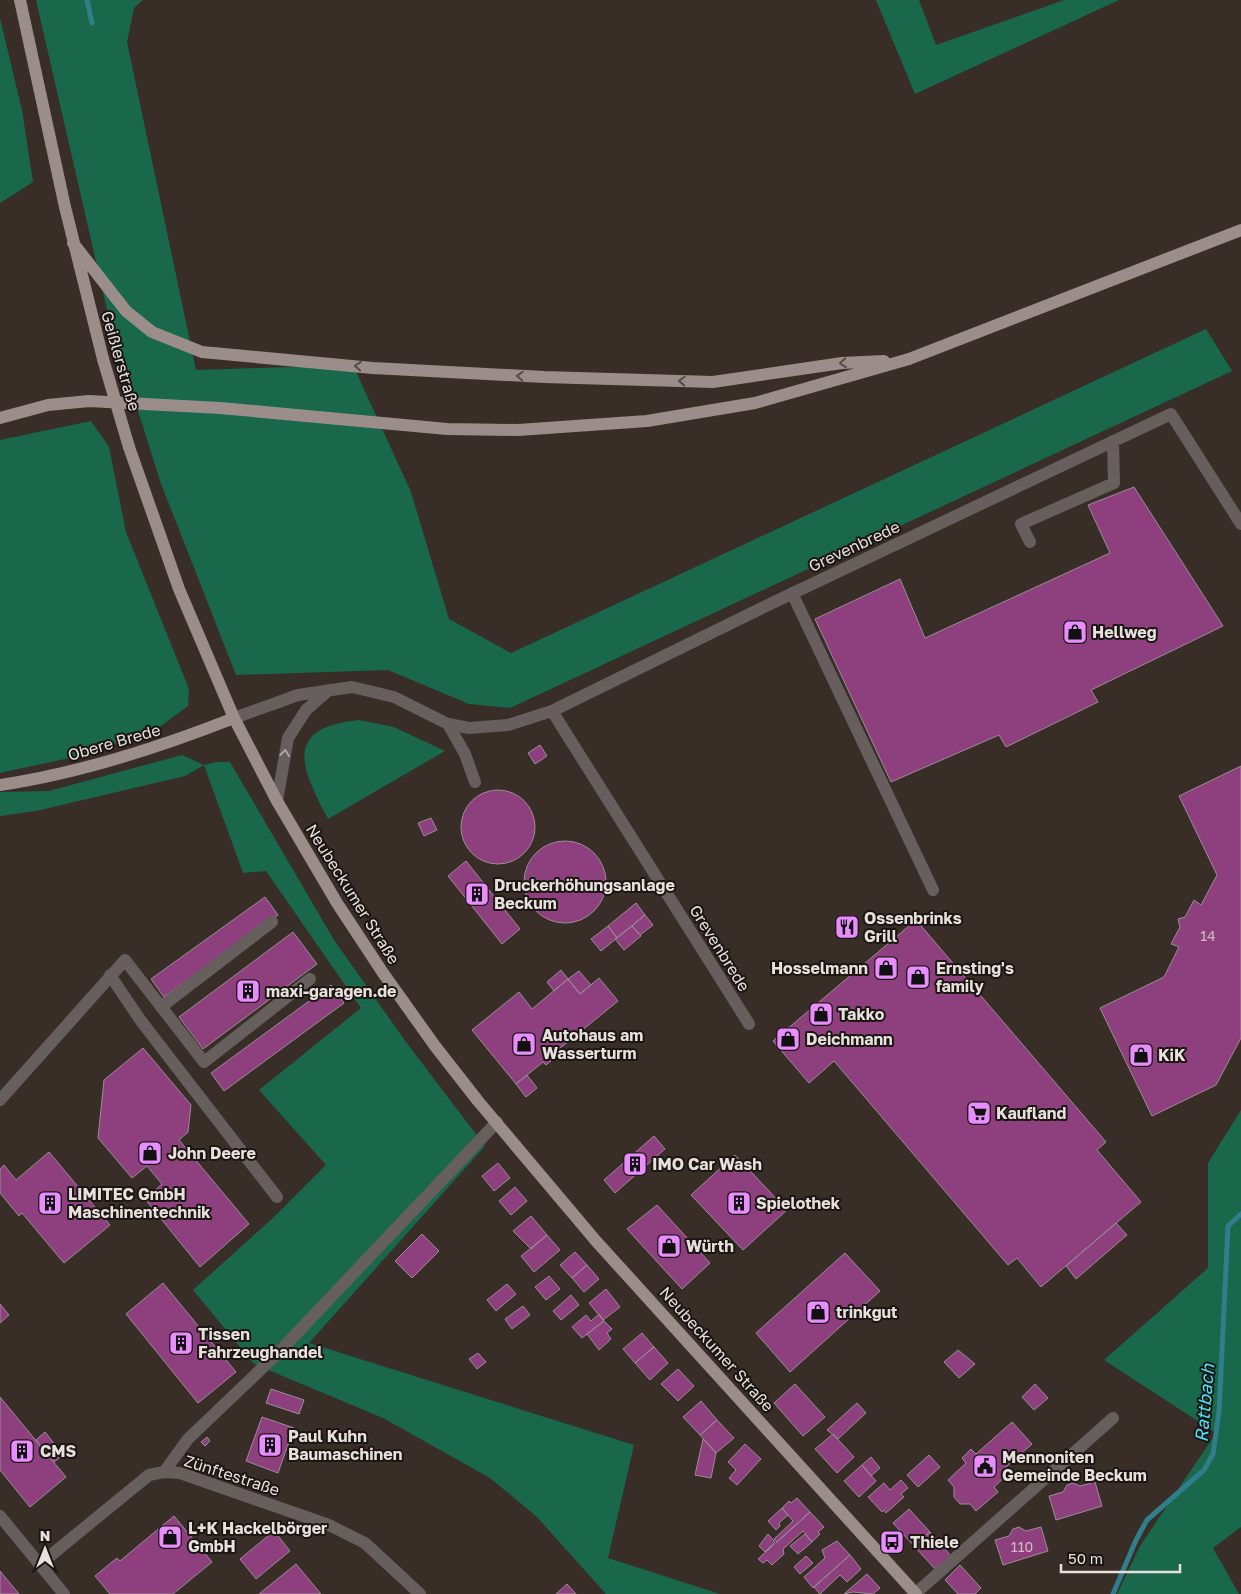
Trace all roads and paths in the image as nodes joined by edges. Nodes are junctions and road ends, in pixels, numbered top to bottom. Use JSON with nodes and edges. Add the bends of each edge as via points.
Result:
{"nodes":[{"id":1,"x":20,"y":0,"type":"edge"},
{"id":2,"x":1241,"y":230,"type":"edge"},
{"id":3,"x":74,"y":243,"type":"junction"},
{"id":4,"x":909,"y":359,"type":"junction"},
{"id":5,"x":0,"y":418,"type":"edge"},
{"id":6,"x":1113,"y":441,"type":"junction"},
{"id":7,"x":1241,"y":524,"type":"edge"},
{"id":8,"x":1030,"y":542,"type":"dead end"},
{"id":9,"x":792,"y":593,"type":"junction"},
{"id":10,"x":329,"y":690,"type":"junction"},
{"id":11,"x":552,"y":711,"type":"junction"},
{"id":12,"x":234,"y":718,"type":"junction"},
{"id":13,"x":448,"y":724,"type":"junction"},
{"id":14,"x":475,"y":782,"type":"dead end"},
{"id":15,"x":0,"y":785,"type":"edge"},
{"id":16,"x":277,"y":800,"type":"junction"},
{"id":17,"x":933,"y":890,"type":"dead end"},
{"id":18,"x":272,"y":922,"type":"dead end"},
{"id":19,"x":110,"y":975,"type":"junction"},
{"id":20,"x":310,"y":979,"type":"dead end"},
{"id":21,"x":161,"y":1007,"type":"junction"},
{"id":22,"x":749,"y":1024,"type":"dead end"},
{"id":23,"x":0,"y":1100,"type":"edge"},
{"id":24,"x":497,"y":1122,"type":"junction"},
{"id":25,"x":277,"y":1197,"type":"dead end"},
{"id":26,"x":1113,"y":1418,"type":"dead end"},
{"id":27,"x":164,"y":1472,"type":"junction"},
{"id":28,"x":0,"y":1516,"type":"edge"},
{"id":29,"x":40,"y":1565,"type":"junction"},
{"id":30,"x":64,"y":1594,"type":"edge"},
{"id":31,"x":420,"y":1594,"type":"edge"},
{"id":32,"x":916,"y":1594,"type":"edge"}],
"edges":[{"from":1,"to":3,"type":"main road","name":"Geißlerstraße"},
{"from":2,"to":4,"type":"main road"},
{"from":4,"to":3,"type":"main road","one_way":true,"via":[[842,363],[713,382],[372,368],[202,352],[152,332],[126,311]]},
{"from":3,"to":12,"type":"main road","name":"Geißlerstraße","bridge":true,"via":[[130,447],[179,589]]},
{"from":4,"to":5,"type":"main road","via":[[754,403],[647,421],[518,430],[447,428],[220,408],[89,401],[48,405]]},
{"from":6,"to":7,"type":"street","name":"Grevenbrede","via":[[1171,414]]},
{"from":6,"to":8,"type":"street","via":[[1114,483],[1021,524]]},
{"from":6,"to":9,"type":"street","name":"Grevenbrede"},
{"from":9,"to":11,"type":"street","name":"Grevenbrede"},
{"from":9,"to":17,"type":"street"},
{"from":10,"to":12,"type":"street","name":"Grevenbrede","via":[[298,695]]},
{"from":10,"to":13,"type":"street","name":"Grevenbrede","via":[[352,687],[394,697]]},
{"from":16,"to":10,"type":"street","one_way":true,"via":[[288,738],[306,710]]},
{"from":11,"to":13,"type":"street","name":"Grevenbrede","via":[[508,725],[469,728]]},
{"from":11,"to":22,"type":"street","name":"Grevenbrede"},
{"from":12,"to":15,"type":"main road","name":"Obere Brede","via":[[110,761],[50,778]]},
{"from":12,"to":16,"type":"main road","name":"Neubeckumer Straße"},
{"from":13,"to":14,"type":"street","via":[[465,754]]},
{"from":16,"to":24,"type":"main road","name":"Neubeckumer Straße","via":[[337,903],[383,973],[435,1046]]},
{"from":18,"to":21,"type":"street"},
{"from":19,"to":21,"type":"street","via":[[125,960]]},
{"from":19,"to":23,"type":"street"},
{"from":19,"to":25,"type":"street","via":[[141,1021]]},
{"from":20,"to":21,"type":"street","via":[[204,1062]]},
{"from":24,"to":27,"type":"street","via":[[278,1353],[188,1439]]},
{"from":24,"to":32,"type":"main road","name":"Neubeckumer Straße","via":[[596,1241]]},
{"from":26,"to":32,"type":"street"},
{"from":27,"to":29,"type":"street","name":"Zünftestraße","via":[[149,1475]]},
{"from":27,"to":31,"type":"street","name":"Zünftestraße","via":[[180,1473],[329,1525],[365,1543]]},
{"from":28,"to":29,"type":"street"},
{"from":29,"to":30,"type":"street"}]}
